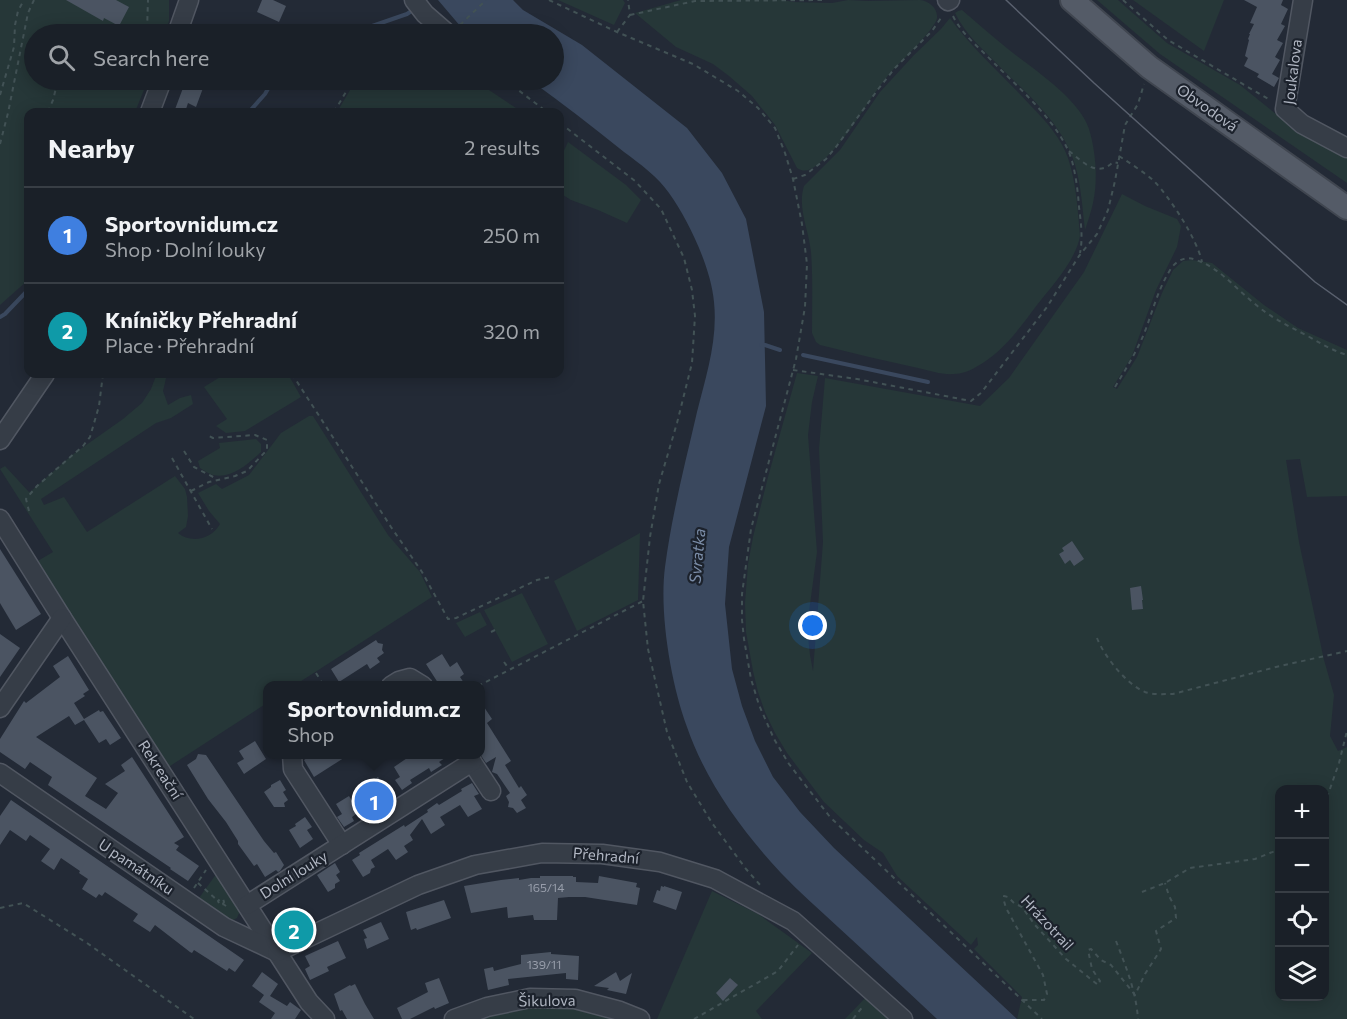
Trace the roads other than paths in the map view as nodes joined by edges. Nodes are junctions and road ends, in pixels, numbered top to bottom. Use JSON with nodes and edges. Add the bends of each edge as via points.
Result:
{"nodes":[{"id":1,"x":189,"y":0,"type":"edge"},
{"id":2,"x":414,"y":0,"type":"edge"},
{"id":3,"x":1072,"y":0,"type":"edge"},
{"id":4,"x":1303,"y":0,"type":"edge"},
{"id":5,"x":181,"y":24,"type":"edge"},
{"id":6,"x":441,"y":24,"type":"edge"},
{"id":7,"x":158,"y":90,"type":"edge"},
{"id":8,"x":152,"y":108,"type":"edge"},
{"id":9,"x":1347,"y":147,"type":"edge"},
{"id":10,"x":1347,"y":208,"type":"edge"},
{"id":11,"x":42,"y":378,"type":"edge"},
{"id":12,"x":0,"y":440,"type":"edge"},
{"id":13,"x":0,"y":519,"type":"edge"},
{"id":14,"x":62,"y":618,"type":"junction"},
{"id":15,"x":399,"y":681,"type":"edge"},
{"id":16,"x":415,"y":681,"type":"edge"},
{"id":17,"x":0,"y":708,"type":"edge"},
{"id":18,"x":292,"y":759,"type":"edge"},
{"id":19,"x":468,"y":759,"type":"edge"},
{"id":20,"x":470,"y":759,"type":"edge"},
{"id":21,"x":0,"y":773,"type":"edge"},
{"id":22,"x":491,"y":791,"type":"dead end"},
{"id":23,"x":342,"y":845,"type":"junction"},
{"id":24,"x":247,"y":905,"type":"junction"},
{"id":25,"x":277,"y":952,"type":"junction"},
{"id":26,"x":325,"y":1019,"type":"edge"},
{"id":27,"x":454,"y":1019,"type":"edge"},
{"id":28,"x":640,"y":1019,"type":"edge"},
{"id":29,"x":903,"y":1019,"type":"edge"}],
"edges":[{"from":1,"to":5,"type":"street"},
{"from":2,"to":6,"type":"street","via":[[425,14]]},
{"from":3,"to":10,"type":"main road","name":"Obvodová","via":[[1149,67]]},
{"from":4,"to":9,"type":"street","name":"Joukalova","via":[[1286,109],[1302,124]]},
{"from":7,"to":8,"type":"street"},
{"from":11,"to":12,"type":"street"},
{"from":13,"to":14,"type":"street","name":"Rekreační"},
{"from":14,"to":17,"type":"street"},
{"from":14,"to":24,"type":"street","name":"Rekreační"},
{"from":15,"to":16,"type":"street"},
{"from":18,"to":23,"type":"street","name":"Dolní louky","via":[[293,769]]},
{"from":19,"to":23,"type":"street","name":"Dolní louky"},
{"from":20,"to":22,"type":"street","name":"Dolní louky"},
{"from":21,"to":25,"type":"street","name":"U památníku","via":[[224,927]]},
{"from":23,"to":24,"type":"street","name":"Dolní louky"},
{"from":24,"to":25,"type":"street","name":"Rekreační"},
{"from":25,"to":26,"type":"street","name":"Rekreační","via":[[309,1002]]},
{"from":25,"to":29,"type":"street","name":"Přehradní","via":[[418,885],[475,865],[542,853],[603,854],[660,862],[715,879],[793,921]]},
{"from":27,"to":28,"type":"street","name":"Šikulova","via":[[530,998],[575,999]]}]}
